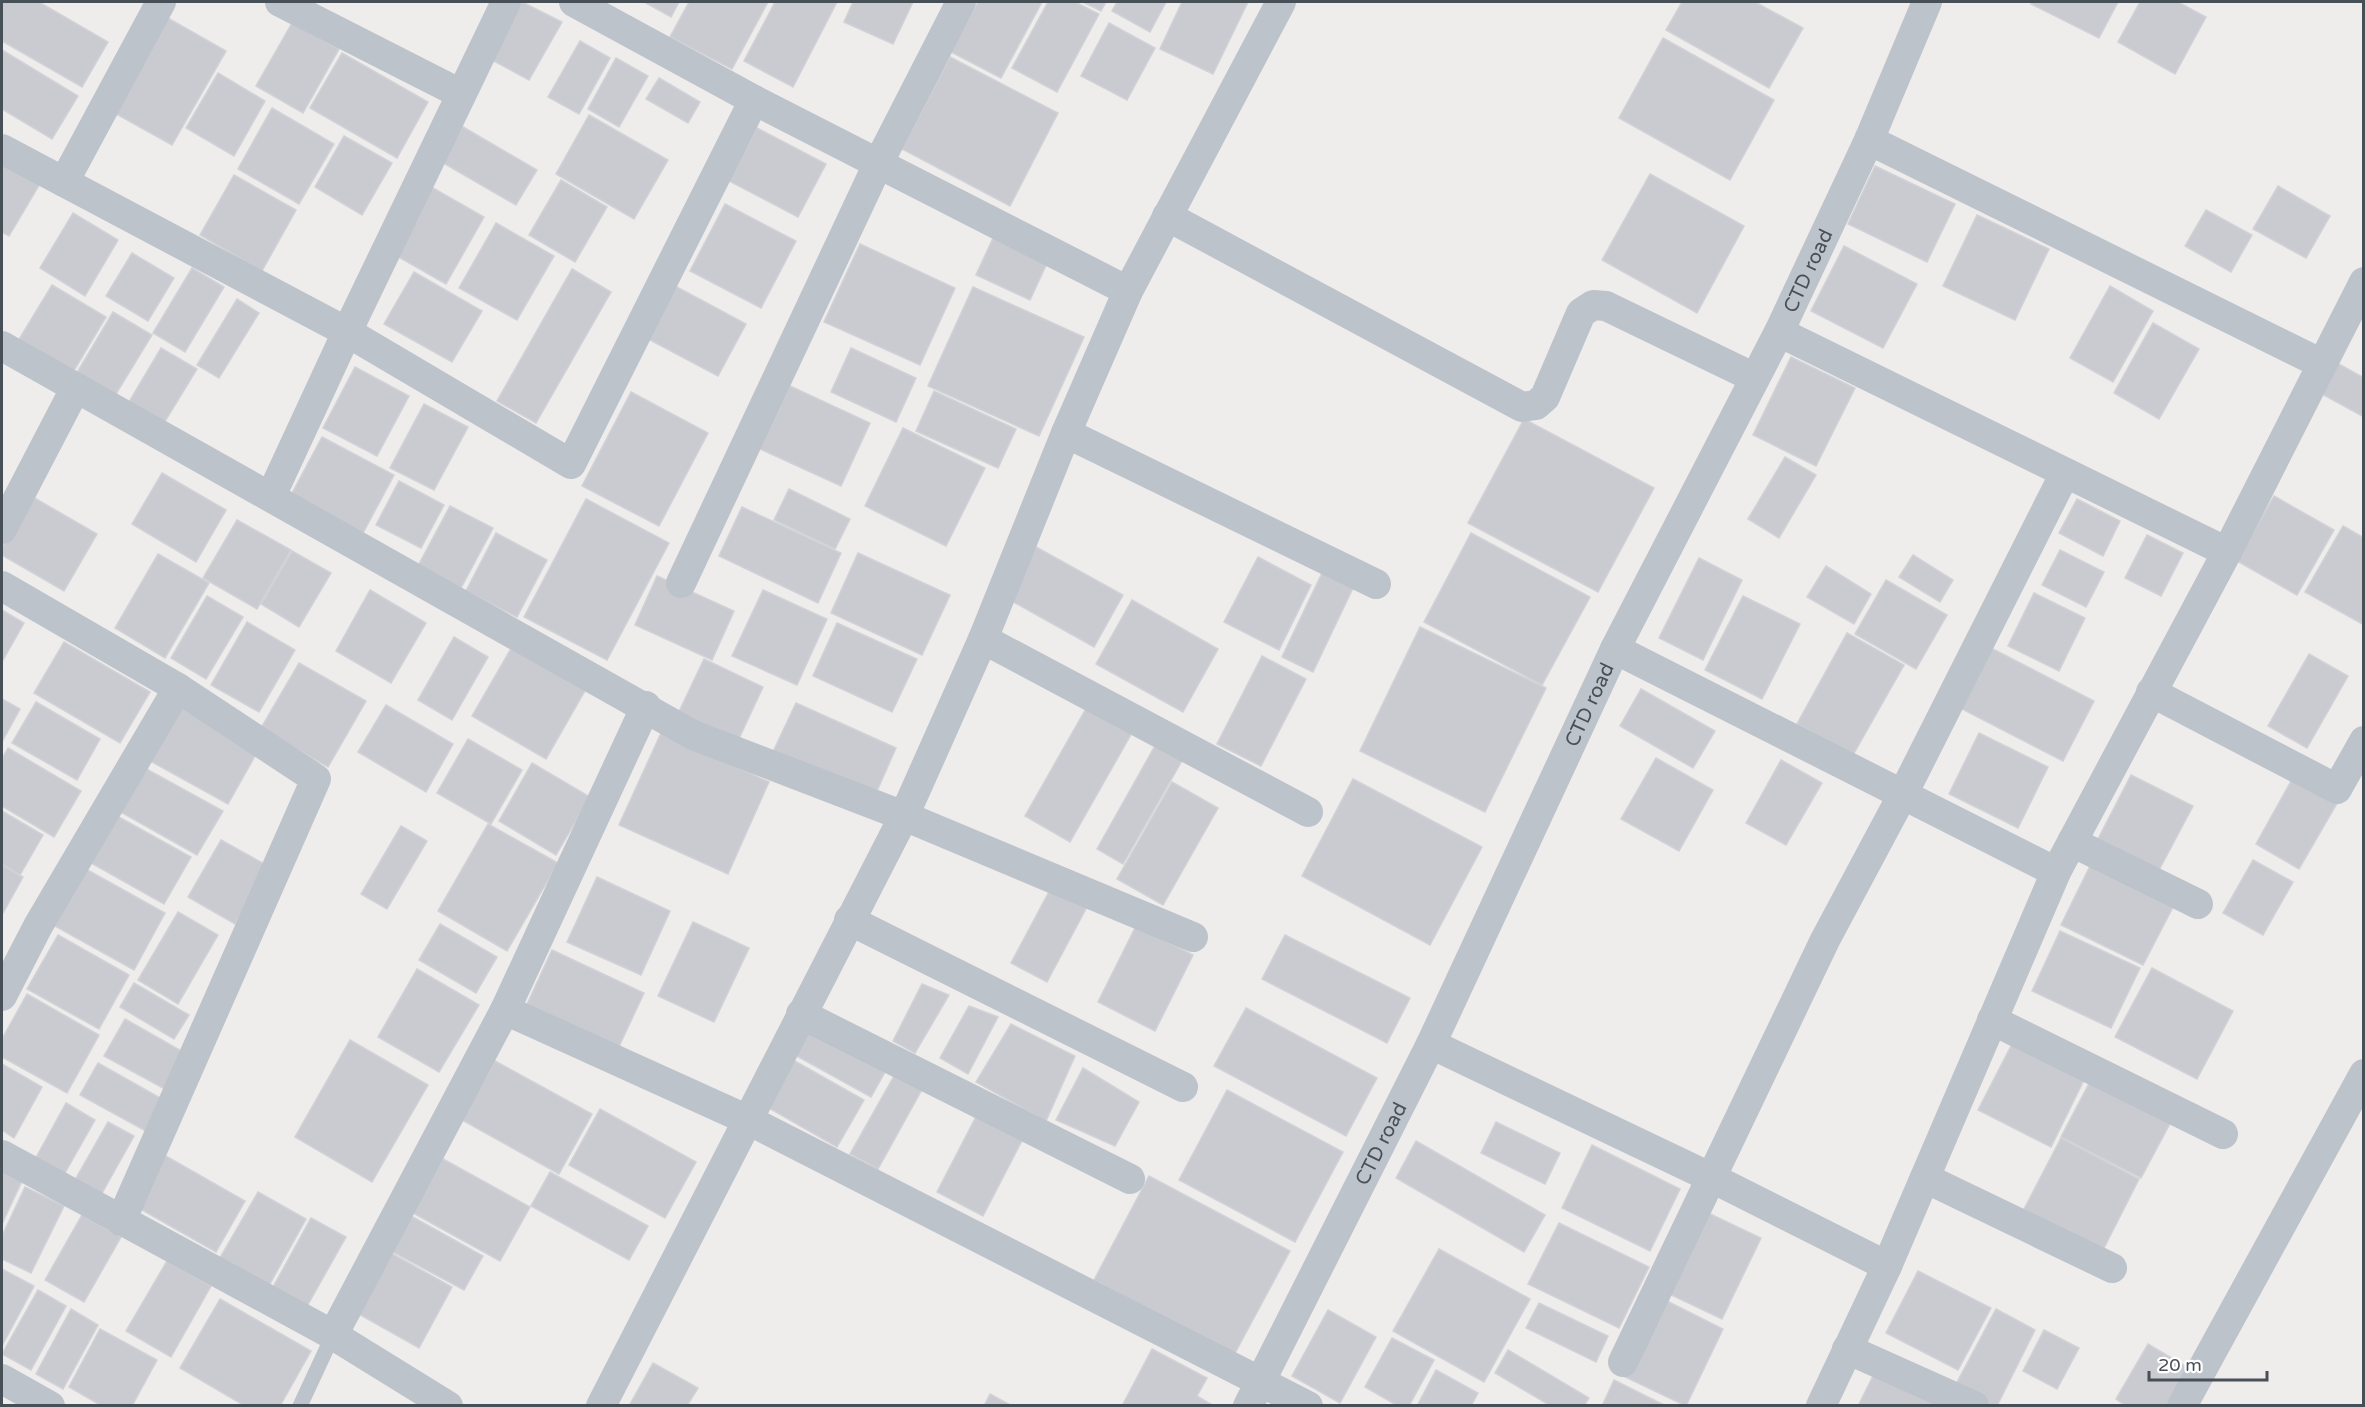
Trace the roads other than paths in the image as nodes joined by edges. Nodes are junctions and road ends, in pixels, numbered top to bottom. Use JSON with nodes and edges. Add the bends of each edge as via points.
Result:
{"nodes":[{"id":1,"x":161,"y":2,"type":"edge"},
{"id":2,"x":280,"y":2,"type":"edge"},
{"id":3,"x":506,"y":2,"type":"edge"},
{"id":4,"x":574,"y":2,"type":"edge"},
{"id":5,"x":962,"y":2,"type":"edge"},
{"id":6,"x":1281,"y":2,"type":"edge"},
{"id":7,"x":1922,"y":3,"type":"edge"},
{"id":8,"x":461,"y":94,"type":"junction"},
{"id":9,"x":754,"y":100,"type":"junction"},
{"id":10,"x":1869,"y":140,"type":"junction"},
{"id":11,"x":2,"y":149,"type":"edge"},
{"id":12,"x":878,"y":164,"type":"junction"},
{"id":13,"x":64,"y":182,"type":"junction"},
{"id":14,"x":1167,"y":216,"type":"junction"},
{"id":15,"x":2364,"y":282,"type":"edge"},
{"id":16,"x":1128,"y":291,"type":"junction"},
{"id":17,"x":347,"y":332,"type":"junction"},
{"id":18,"x":1779,"y":332,"type":"junction"},
{"id":19,"x":2,"y":346,"type":"edge"},
{"id":20,"x":2322,"y":364,"type":"junction"},
{"id":21,"x":1755,"y":378,"type":"junction"},
{"id":22,"x":75,"y":389,"type":"junction"},
{"id":23,"x":1066,"y":433,"type":"junction"},
{"id":24,"x":2066,"y":473,"type":"junction"},
{"id":25,"x":271,"y":496,"type":"junction"},
{"id":26,"x":2,"y":529,"type":"edge"},
{"id":27,"x":2227,"y":552,"type":"junction"},
{"id":28,"x":681,"y":583,"type":"dead end"},
{"id":29,"x":1376,"y":584,"type":"dead end"},
{"id":30,"x":2,"y":586,"type":"edge"},
{"id":31,"x":982,"y":639,"type":"junction"},
{"id":32,"x":1614,"y":649,"type":"junction"},
{"id":33,"x":178,"y":688,"type":"junction"},
{"id":34,"x":2151,"y":692,"type":"junction"},
{"id":35,"x":646,"y":706,"type":"junction"},
{"id":36,"x":2364,"y":741,"type":"edge"},
{"id":37,"x":1903,"y":794,"type":"junction"},
{"id":38,"x":1308,"y":812,"type":"dead end"},
{"id":39,"x":904,"y":816,"type":"junction"},
{"id":40,"x":2072,"y":842,"type":"junction"},
{"id":41,"x":2056,"y":872,"type":"junction"},
{"id":42,"x":2198,"y":904,"type":"dead end"},
{"id":43,"x":849,"y":921,"type":"junction"},
{"id":44,"x":1193,"y":936,"type":"dead end"},
{"id":45,"x":2,"y":996,"type":"edge"},
{"id":46,"x":505,"y":1010,"type":"junction"},
{"id":47,"x":801,"y":1014,"type":"junction"},
{"id":48,"x":1992,"y":1020,"type":"junction"},
{"id":49,"x":1431,"y":1044,"type":"junction"},
{"id":50,"x":2364,"y":1074,"type":"edge"},
{"id":51,"x":1182,"y":1087,"type":"dead end"},
{"id":52,"x":748,"y":1120,"type":"junction"},
{"id":53,"x":2223,"y":1134,"type":"dead end"},
{"id":54,"x":2,"y":1155,"type":"edge"},
{"id":55,"x":1712,"y":1178,"type":"junction"},
{"id":56,"x":1925,"y":1178,"type":"junction"},
{"id":57,"x":1130,"y":1179,"type":"dead end"},
{"id":58,"x":121,"y":1221,"type":"junction"},
{"id":59,"x":1887,"y":1266,"type":"junction"},
{"id":60,"x":2112,"y":1268,"type":"dead end"},
{"id":61,"x":333,"y":1335,"type":"junction"},
{"id":62,"x":1847,"y":1349,"type":"junction"},
{"id":63,"x":1623,"y":1362,"type":"dead end"},
{"id":64,"x":2,"y":1379,"type":"edge"},
{"id":65,"x":1254,"y":1393,"type":"edge"},
{"id":66,"x":50,"y":1406,"type":"edge"},
{"id":67,"x":300,"y":1406,"type":"edge"},
{"id":68,"x":448,"y":1406,"type":"edge"},
{"id":69,"x":601,"y":1406,"type":"edge"},
{"id":70,"x":1308,"y":1406,"type":"edge"},
{"id":71,"x":1821,"y":1406,"type":"edge"},
{"id":72,"x":1974,"y":1406,"type":"edge"},
{"id":73,"x":2182,"y":1406,"type":"edge"}],
"edges":[{"from":1,"to":13,"type":"street"},
{"from":2,"to":8,"type":"street"},
{"from":3,"to":8,"type":"street"},
{"from":4,"to":9,"type":"street"},
{"from":5,"to":12,"type":"street"},
{"from":6,"to":14,"type":"street"},
{"from":7,"to":10,"type":"street","name":"CTD road"},
{"from":8,"to":17,"type":"street"},
{"from":9,"to":12,"type":"street"},
{"from":9,"to":17,"type":"street","via":[[571,464]]},
{"from":10,"to":18,"type":"street","name":"CTD road"},
{"from":10,"to":20,"type":"street"},
{"from":11,"to":13,"type":"street"},
{"from":12,"to":16,"type":"street"},
{"from":12,"to":28,"type":"street"},
{"from":13,"to":17,"type":"street"},
{"from":14,"to":16,"type":"street"},
{"from":14,"to":21,"type":"street","via":[[1522,406],[1536,405],[1545,397],[1581,313],[1593,305],[1606,306]]},
{"from":15,"to":20,"type":"street"},
{"from":16,"to":23,"type":"street"},
{"from":17,"to":25,"type":"street"},
{"from":18,"to":21,"type":"street","name":"CTD road"},
{"from":18,"to":24,"type":"street"},
{"from":19,"to":22,"type":"street"},
{"from":20,"to":27,"type":"street"},
{"from":21,"to":32,"type":"street","name":"CTD road"},
{"from":22,"to":25,"type":"street"},
{"from":22,"to":26,"type":"street"},
{"from":23,"to":29,"type":"street"},
{"from":23,"to":31,"type":"street"},
{"from":24,"to":27,"type":"street"},
{"from":24,"to":37,"type":"street"},
{"from":25,"to":35,"type":"street"},
{"from":27,"to":34,"type":"street"},
{"from":30,"to":33,"type":"street"},
{"from":31,"to":38,"type":"street"},
{"from":31,"to":39,"type":"street"},
{"from":32,"to":37,"type":"street"},
{"from":32,"to":49,"type":"street","name":"CTD road"},
{"from":33,"to":45,"type":"street","via":[[38,926]]},
{"from":33,"to":58,"type":"street","via":[[316,779]]},
{"from":34,"to":36,"type":"street","via":[[2337,789]]},
{"from":34,"to":40,"type":"street"},
{"from":35,"to":39,"type":"street","via":[[693,735]]},
{"from":35,"to":46,"type":"street"},
{"from":37,"to":41,"type":"street"},
{"from":37,"to":55,"type":"street","via":[[1824,940]]},
{"from":39,"to":43,"type":"street"},
{"from":39,"to":44,"type":"street"},
{"from":40,"to":41,"type":"street"},
{"from":40,"to":42,"type":"street"},
{"from":41,"to":48,"type":"street"},
{"from":43,"to":47,"type":"street"},
{"from":43,"to":51,"type":"street"},
{"from":46,"to":52,"type":"street"},
{"from":46,"to":61,"type":"street"},
{"from":47,"to":52,"type":"street"},
{"from":47,"to":57,"type":"street"},
{"from":48,"to":53,"type":"street"},
{"from":48,"to":56,"type":"street"},
{"from":49,"to":55,"type":"street"},
{"from":49,"to":65,"type":"street","name":"CTD road"},
{"from":50,"to":73,"type":"street"},
{"from":52,"to":65,"type":"street"},
{"from":52,"to":69,"type":"street"},
{"from":54,"to":58,"type":"street"},
{"from":55,"to":59,"type":"street"},
{"from":55,"to":63,"type":"street"},
{"from":56,"to":59,"type":"street"},
{"from":56,"to":60,"type":"street"},
{"from":58,"to":61,"type":"street"},
{"from":59,"to":62,"type":"street"},
{"from":61,"to":67,"type":"lane"},
{"from":61,"to":68,"type":"street"},
{"from":62,"to":71,"type":"street"},
{"from":62,"to":72,"type":"street"},
{"from":64,"to":66,"type":"street"},
{"from":65,"to":70,"type":"street"}]}
